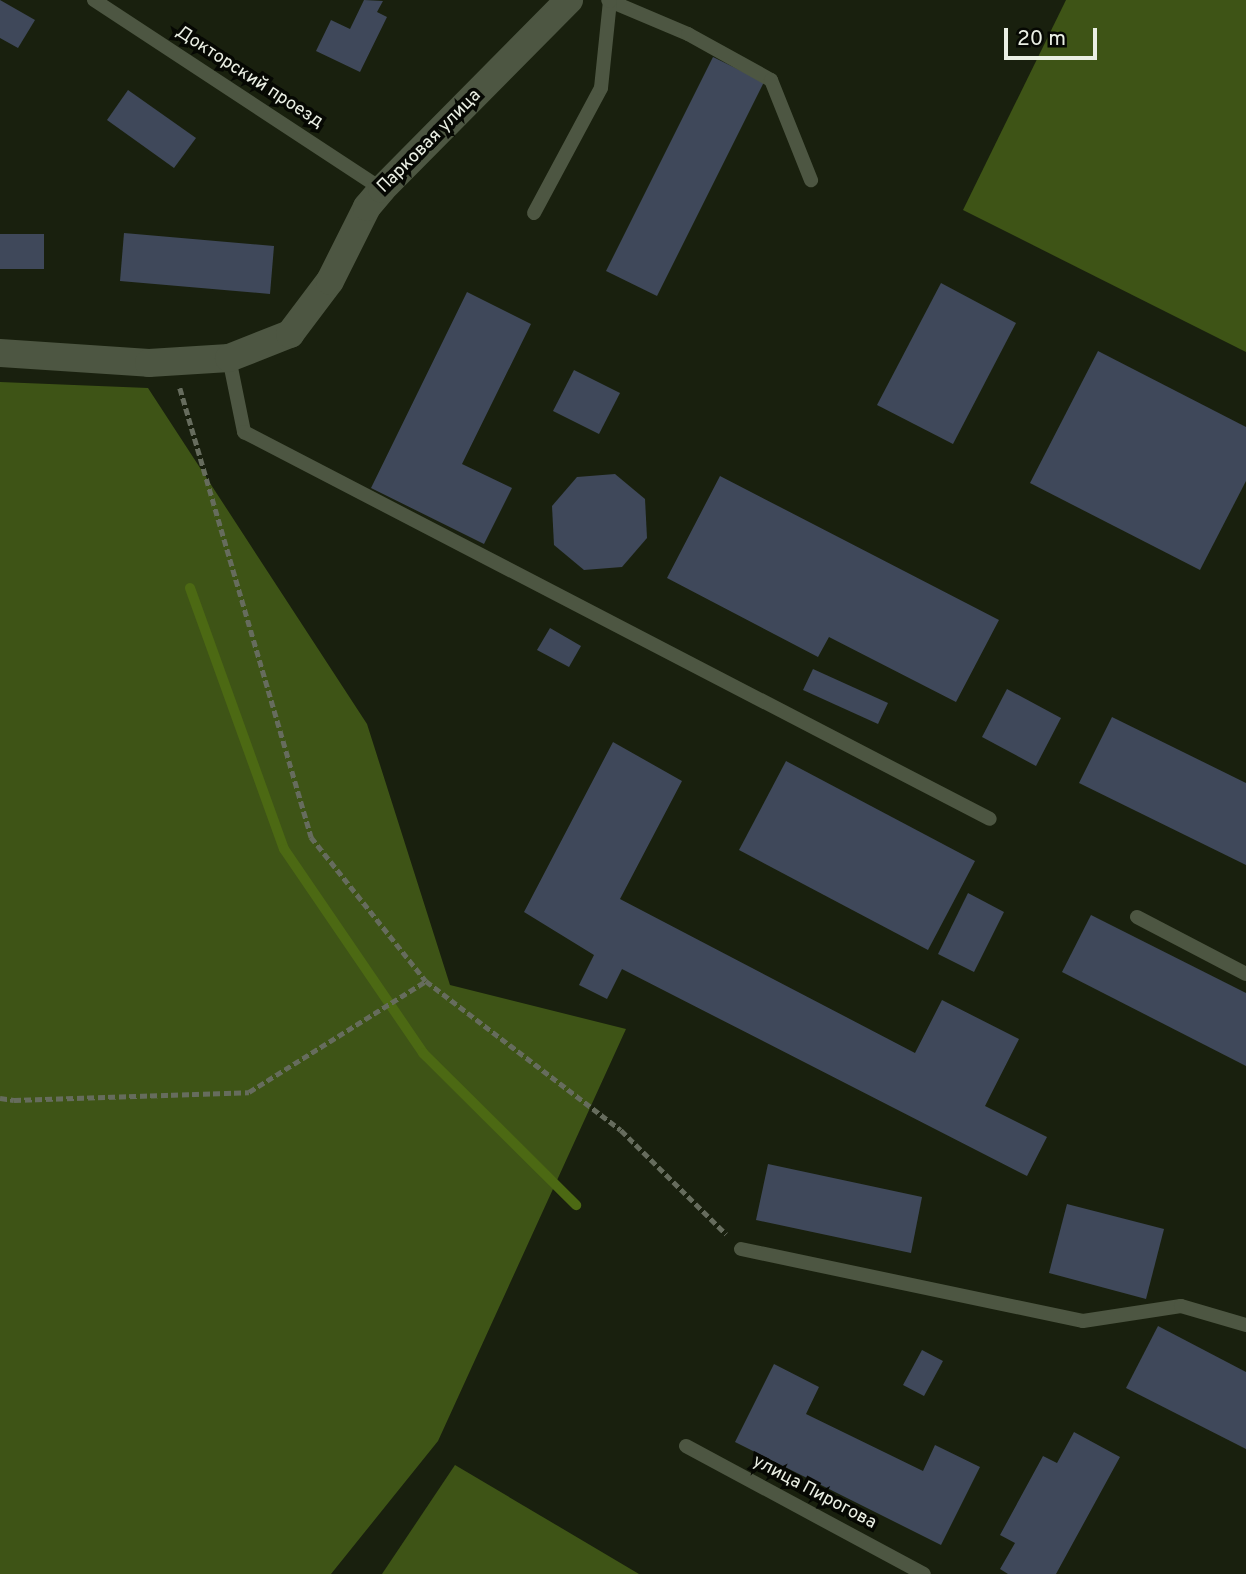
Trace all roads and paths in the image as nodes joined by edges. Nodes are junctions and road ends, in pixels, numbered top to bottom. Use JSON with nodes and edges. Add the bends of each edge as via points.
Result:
{"nodes":[{"id":1,"x":94,"y":0,"type":"edge"},
{"id":2,"x":569,"y":0,"type":"edge"},
{"id":3,"x":609,"y":1,"type":"edge"},
{"id":4,"x":811,"y":180,"type":"dead end"},
{"id":5,"x":382,"y":189,"type":"junction"},
{"id":6,"x":534,"y":213,"type":"dead end"},
{"id":7,"x":0,"y":353,"type":"edge"},
{"id":8,"x":229,"y":358,"type":"junction"},
{"id":9,"x":173,"y":362,"type":"junction"},
{"id":10,"x":990,"y":819,"type":"dead end"},
{"id":11,"x":1137,"y":918,"type":"dead end"},
{"id":12,"x":1246,"y":974,"type":"edge"},
{"id":13,"x":426,"y":981,"type":"junction"},
{"id":14,"x":0,"y":1098,"type":"edge"},
{"id":15,"x":741,"y":1250,"type":"joint"},
{"id":16,"x":1246,"y":1325,"type":"edge"},
{"id":17,"x":686,"y":1446,"type":"dead end"},
{"id":18,"x":924,"y":1574,"type":"edge"}],
"edges":[{"from":1,"to":5,"type":"lane","name":"Докторский проезд"},
{"from":2,"to":5,"type":"street","name":"Парковая улица"},
{"from":3,"to":4,"type":"lane","via":[[688,34],[771,80]]},
{"from":3,"to":6,"type":"lane","via":[[601,88]]},
{"from":5,"to":8,"type":"street","name":"Парковая улица","via":[[367,207],[330,281],[290,334]]},
{"from":7,"to":9,"type":"street","name":"Парковая улица"},
{"from":8,"to":9,"type":"street","name":"Парковая улица"},
{"from":8,"to":10,"type":"lane","via":[[244,432]]},
{"from":9,"to":13,"type":"path","via":[[311,837]]},
{"from":11,"to":12,"type":"lane"},
{"from":13,"to":14,"type":"path","via":[[249,1092]]},
{"from":13,"to":15,"type":"path","via":[[621,1130]]},
{"from":15,"to":16,"type":"lane","via":[[1083,1321],[1181,1306]]},
{"from":17,"to":18,"type":"lane","name":"улица Пирогова"}]}
